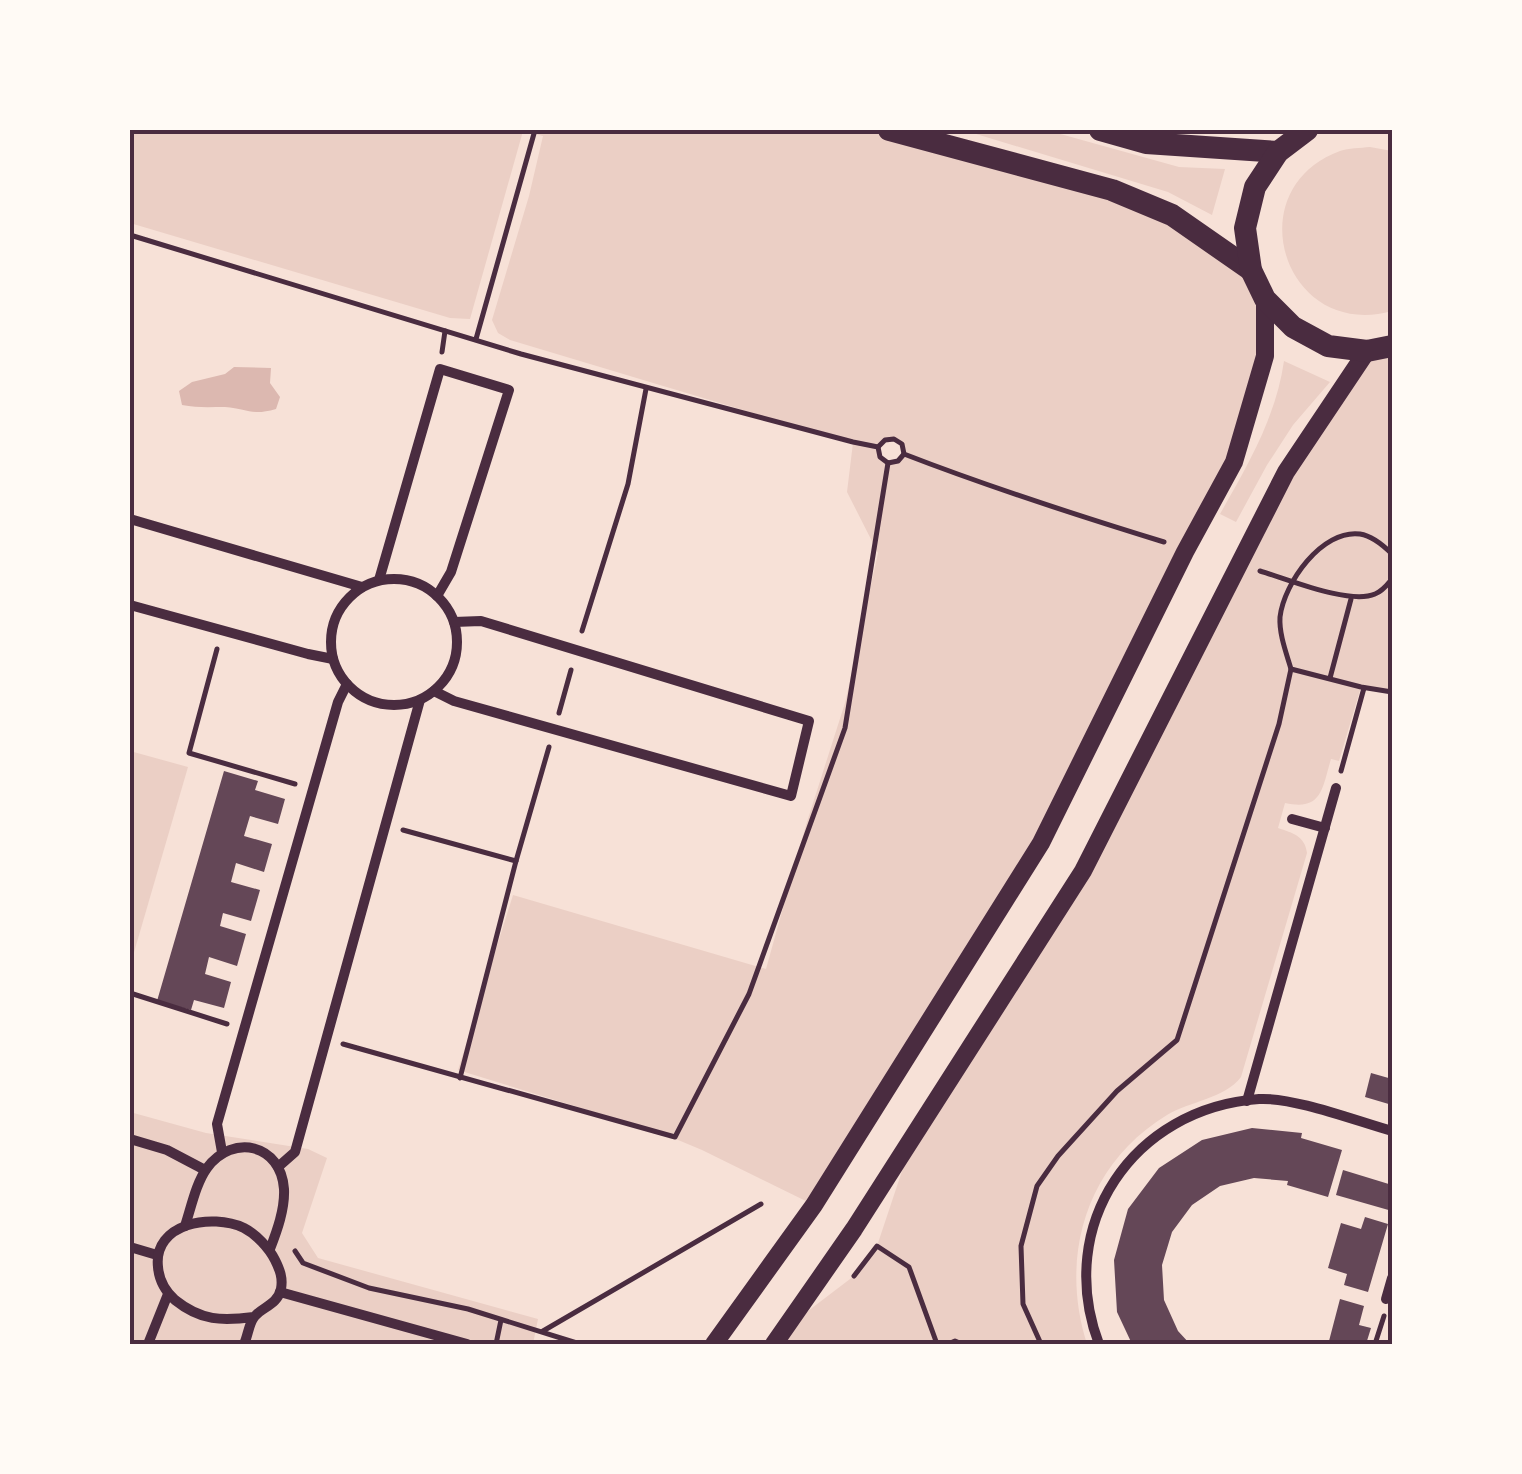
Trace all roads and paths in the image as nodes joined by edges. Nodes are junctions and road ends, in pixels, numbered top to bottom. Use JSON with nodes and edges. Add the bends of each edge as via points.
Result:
{"nodes":[{"id":1,"x":536,"y":130,"type":"edge"},
{"id":2,"x":889,"y":130,"type":"edge"},
{"id":3,"x":1100,"y":130,"type":"edge"},
{"id":4,"x":1307,"y":130,"type":"edge"},
{"id":5,"x":1278,"y":152,"type":"junction"},
{"id":6,"x":130,"y":235,"type":"edge"},
{"id":7,"x":1252,"y":270,"type":"junction"},
{"id":8,"x":1265,"y":298,"type":"junction"},
{"id":9,"x":476,"y":340,"type":"junction"},
{"id":10,"x":1392,"y":346,"type":"edge"},
{"id":11,"x":1367,"y":351,"type":"junction"},
{"id":12,"x":878,"y":447,"type":"junction"},
{"id":13,"x":904,"y":454,"type":"junction"},
{"id":14,"x":888,"y":463,"type":"junction"},
{"id":15,"x":1075,"y":515,"type":"dead end"},
{"id":16,"x":130,"y":520,"type":"edge"},
{"id":17,"x":1392,"y":554,"type":"edge"},
{"id":18,"x":1392,"y":578,"type":"edge"},
{"id":19,"x":379,"y":580,"type":"junction"},
{"id":20,"x":362,"y":587,"type":"junction"},
{"id":21,"x":437,"y":596,"type":"junction"},
{"id":22,"x":130,"y":606,"type":"edge"},
{"id":23,"x":454,"y":622,"type":"junction"},
{"id":24,"x":222,"y":631,"type":"junction"},
{"id":25,"x":333,"y":658,"type":"junction"},
{"id":26,"x":1291,"y":670,"type":"junction"},
{"id":27,"x":1330,"y":678,"type":"junction"},
{"id":28,"x":347,"y":684,"type":"junction"},
{"id":29,"x":1364,"y":688,"type":"junction"},
{"id":30,"x":434,"y":691,"type":"junction"},
{"id":31,"x":1392,"y":692,"type":"edge"},
{"id":32,"x":420,"y":700,"type":"junction"},
{"id":33,"x":1336,"y":788,"type":"joint"},
{"id":34,"x":313,"y":790,"type":"junction"},
{"id":35,"x":1292,"y":819,"type":"dead end"},
{"id":36,"x":386,"y":825,"type":"junction"},
{"id":37,"x":1325,"y":828,"type":"junction"},
{"id":38,"x":516,"y":861,"type":"dead end"},
{"id":39,"x":130,"y":993,"type":"edge"},
{"id":40,"x":244,"y":1029,"type":"junction"},
{"id":41,"x":327,"y":1039,"type":"junction"},
{"id":42,"x":1247,"y":1101,"type":"junction"},
{"id":43,"x":1392,"y":1131,"type":"edge"},
{"id":44,"x":130,"y":1140,"type":"edge"},
{"id":45,"x":222,"y":1152,"type":"junction"},
{"id":46,"x":278,"y":1167,"type":"junction"},
{"id":47,"x":205,"y":1170,"type":"junction"},
{"id":48,"x":761,"y":1204,"type":"dead end"},
{"id":49,"x":184,"y":1226,"type":"junction"},
{"id":50,"x":278,"y":1228,"type":"junction"},
{"id":51,"x":130,"y":1247,"type":"edge"},
{"id":52,"x":270,"y":1249,"type":"junction"},
{"id":53,"x":156,"y":1255,"type":"junction"},
{"id":54,"x":854,"y":1276,"type":"dead end"},
{"id":55,"x":1392,"y":1278,"type":"edge"},
{"id":56,"x":280,"y":1292,"type":"junction"},
{"id":57,"x":168,"y":1294,"type":"junction"},
{"id":58,"x":1386,"y":1299,"type":"joint"},
{"id":59,"x":254,"y":1316,"type":"junction"},
{"id":60,"x":501,"y":1320,"type":"junction"},
{"id":61,"x":541,"y":1332,"type":"junction"},
{"id":62,"x":148,"y":1344,"type":"edge"},
{"id":63,"x":244,"y":1344,"type":"edge"},
{"id":64,"x":467,"y":1344,"type":"edge"},
{"id":65,"x":496,"y":1344,"type":"edge"},
{"id":66,"x":580,"y":1344,"type":"edge"},
{"id":67,"x":714,"y":1344,"type":"edge"},
{"id":68,"x":774,"y":1344,"type":"edge"},
{"id":69,"x":937,"y":1344,"type":"edge"},
{"id":70,"x":948,"y":1344,"type":"edge"},
{"id":71,"x":962,"y":1344,"type":"edge"},
{"id":72,"x":1041,"y":1344,"type":"edge"},
{"id":73,"x":1100,"y":1344,"type":"edge"},
{"id":74,"x":1376,"y":1344,"type":"edge"}],
"edges":[{"from":1,"to":9,"type":"path"},
{"from":2,"to":7,"type":"main road","via":[[1112,190],[1172,215]]},
{"from":3,"to":5,"type":"main road","via":[[1146,143]]},
{"from":4,"to":5,"type":"main road"},
{"from":5,"to":7,"type":"main road","via":[[1254,187],[1246,228]]},
{"from":6,"to":9,"type":"path"},
{"from":7,"to":8,"type":"main road"},
{"from":8,"to":11,"type":"main road","via":[[1292,327],[1328,346]]},
{"from":8,"to":67,"type":"street","via":[[1265,356],[1234,462],[1041,843],[814,1205]]},
{"from":9,"to":12,"type":"path"},
{"from":10,"to":11,"type":"main road"},
{"from":11,"to":68,"type":"street","via":[[1286,472],[1083,871]]},
{"from":12,"to":13,"type":"path","via":[[894,438]]},
{"from":12,"to":14,"type":"path"},
{"from":13,"to":14,"type":"path"},
{"from":13,"to":15,"type":"path"},
{"from":14,"to":41,"type":"path","via":[[846,728],[749,994],[675,1137]]},
{"from":16,"to":20,"type":"street"},
{"from":17,"to":26,"type":"path","via":[[1361,534],[1340,536],[1310,555],[1280,620]]},
{"from":18,"to":27,"type":"path","via":[[1371,596],[1348,597]]},
{"from":19,"to":20,"type":"street"},
{"from":19,"to":21,"type":"street","via":[[400,578]]},
{"from":19,"to":21,"type":"street","via":[[440,369],[509,390],[451,572]]},
{"from":20,"to":25,"type":"street","via":[[336,618]]},
{"from":21,"to":23,"type":"street"},
{"from":22,"to":24,"type":"street"},
{"from":23,"to":30,"type":"street","via":[[455,660]]},
{"from":23,"to":30,"type":"street","via":[[481,621],[809,721],[791,796]]},
{"from":24,"to":25,"type":"street"},
{"from":24,"to":34,"type":"path","via":[[188,753]]},
{"from":25,"to":28,"type":"street"},
{"from":26,"to":27,"type":"path"},
{"from":26,"to":72,"type":"path","via":[[1280,724],[1178,1040],[1117,1091],[1036,1186],[1021,1246],[1023,1304]]},
{"from":27,"to":29,"type":"path"},
{"from":28,"to":32,"type":"street","via":[[381,704]]},
{"from":28,"to":34,"type":"street"},
{"from":29,"to":31,"type":"path"},
{"from":29,"to":33,"type":"path"},
{"from":30,"to":32,"type":"street"},
{"from":32,"to":36,"type":"street"},
{"from":33,"to":37,"type":"street"},
{"from":34,"to":40,"type":"street"},
{"from":35,"to":37,"type":"street"},
{"from":36,"to":38,"type":"path"},
{"from":36,"to":41,"type":"street"},
{"from":37,"to":42,"type":"street"},
{"from":39,"to":40,"type":"path"},
{"from":40,"to":45,"type":"street","via":[[217,1124]]},
{"from":41,"to":46,"type":"street","via":[[295,1152]]},
{"from":42,"to":43,"type":"street","via":[[1286,1101]]},
{"from":42,"to":73,"type":"street","via":[[1212,1107],[1166,1129],[1112,1184],[1095,1220],[1086,1268]]},
{"from":44,"to":47,"type":"street"},
{"from":45,"to":46,"type":"street","via":[[241,1145],[261,1150]]},
{"from":45,"to":47,"type":"street"},
{"from":46,"to":50,"type":"street","via":[[284,1190]]},
{"from":47,"to":49,"type":"street"},
{"from":48,"to":61,"type":"path"},
{"from":49,"to":52,"type":"street","via":[[212,1220],[245,1228]]},
{"from":49,"to":53,"type":"street","via":[[166,1236]]},
{"from":50,"to":52,"type":"street"},
{"from":50,"to":60,"type":"path","via":[[303,1263],[369,1288]]},
{"from":51,"to":53,"type":"street"},
{"from":52,"to":56,"type":"street","via":[[281,1273]]},
{"from":53,"to":57,"type":"street"},
{"from":54,"to":69,"type":"path","via":[[877,1246],[909,1267]]},
{"from":55,"to":58,"type":"street"},
{"from":56,"to":59,"type":"street"},
{"from":56,"to":64,"type":"street"},
{"from":57,"to":59,"type":"street","via":[[191,1313],[225,1321]]},
{"from":57,"to":62,"type":"street"},
{"from":58,"to":74,"type":"path"},
{"from":59,"to":63,"type":"street"},
{"from":60,"to":61,"type":"path"},
{"from":60,"to":65,"type":"path"},
{"from":61,"to":66,"type":"path"},
{"from":70,"to":71,"type":"path"}]}
